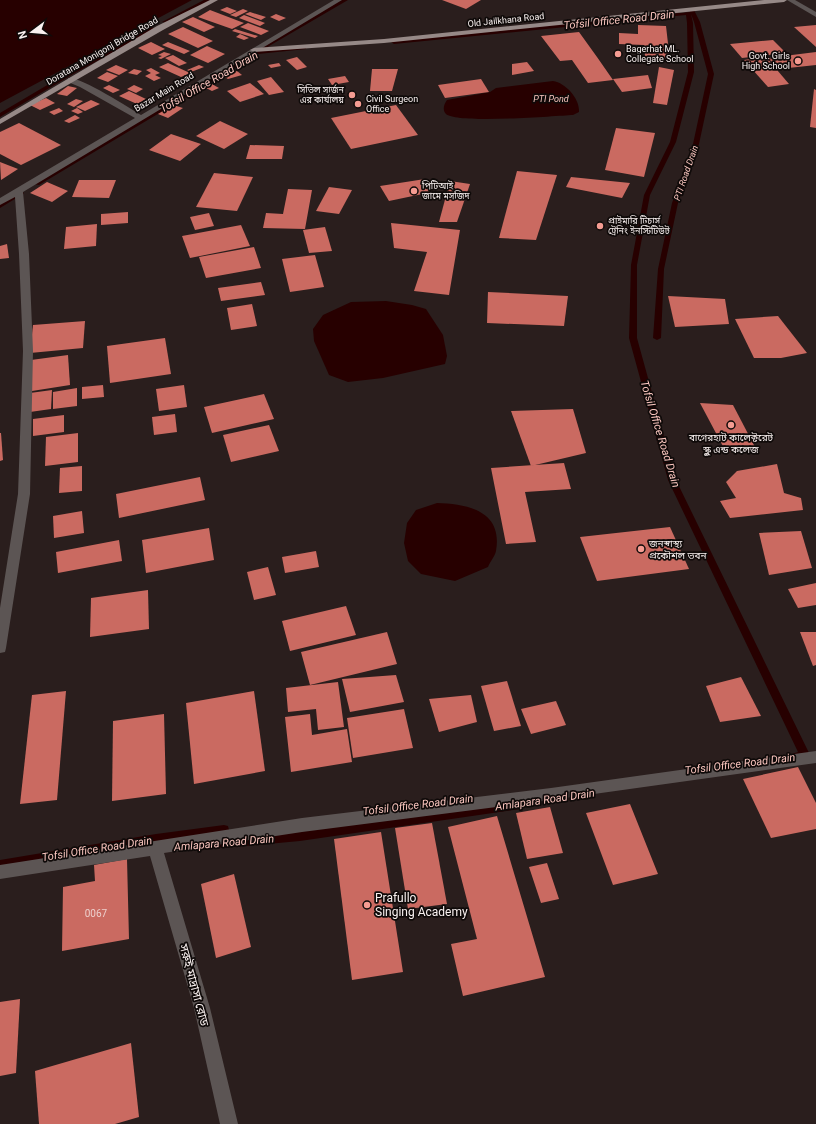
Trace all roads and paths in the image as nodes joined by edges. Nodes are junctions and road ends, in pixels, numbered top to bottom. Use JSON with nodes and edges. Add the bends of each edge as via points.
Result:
{"nodes":[{"id":1,"x":215,"y":0,"type":"edge"},
{"id":2,"x":339,"y":0,"type":"edge"},
{"id":3,"x":784,"y":0,"type":"edge"},
{"id":4,"x":790,"y":0,"type":"edge"},
{"id":5,"x":816,"y":15,"type":"edge"},
{"id":6,"x":254,"y":50,"type":"junction"},
{"id":7,"x":71,"y":80,"type":"junction"},
{"id":8,"x":141,"y":118,"type":"junction"},
{"id":9,"x":0,"y":122,"type":"edge"},
{"id":10,"x":18,"y":191,"type":"junction"},
{"id":11,"x":0,"y":202,"type":"edge"},
{"id":12,"x":0,"y":648,"type":"edge"},
{"id":13,"x":816,"y":757,"type":"edge"},
{"id":14,"x":155,"y":847,"type":"junction"},
{"id":15,"x":0,"y":872,"type":"edge"},
{"id":16,"x":229,"y":1124,"type":"edge"}],
"edges":[{"from":1,"to":7,"type":"main road","name":"Doratana Monigonj Bridge Road","via":[[160,28]]},
{"from":2,"to":6,"type":"street","name":"Bazar Main Road"},
{"from":3,"to":6,"type":"main road","name":"Old Jailkhana Road","via":[[384,41]]},
{"from":4,"to":5,"type":"street"},
{"from":6,"to":8,"type":"street","name":"Bazar Main Road"},
{"from":7,"to":8,"type":"street"},
{"from":7,"to":9,"type":"main road","name":"Doratana Monigonj Bridge Road"},
{"from":8,"to":10,"type":"street","name":"Bazar Main Road"},
{"from":10,"to":11,"type":"street","name":"Bazar Main Road"},
{"from":10,"to":12,"type":"street","via":[[24,254],[28,351],[24,494]]},
{"from":13,"to":14,"type":"street"},
{"from":14,"to":15,"type":"street"},
{"from":14,"to":16,"type":"street","name":"সরুই মাদ্রাসা রোড","via":[[202,1008]]}]}
